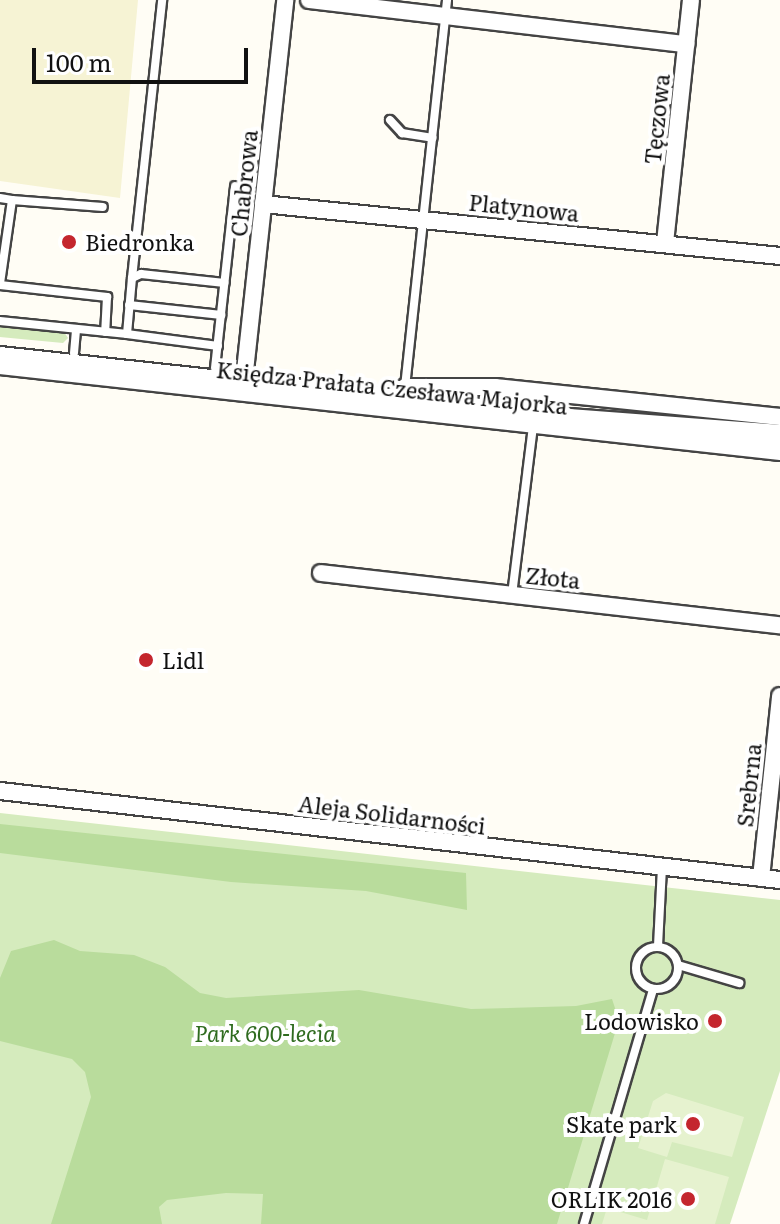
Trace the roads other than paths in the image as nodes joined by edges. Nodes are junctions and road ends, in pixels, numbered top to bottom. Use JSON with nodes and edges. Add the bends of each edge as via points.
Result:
{"nodes":[{"id":1,"x":162,"y":0,"type":"edge"},
{"id":2,"x":285,"y":0,"type":"edge"},
{"id":3,"x":309,"y":0,"type":"edge"},
{"id":4,"x":691,"y":0,"type":"edge"},
{"id":5,"x":446,"y":7,"type":"edge"},
{"id":6,"x":686,"y":44,"type":"junction"},
{"id":7,"x":390,"y":120,"type":"dead end"},
{"id":8,"x":433,"y":138,"type":"junction"},
{"id":9,"x":235,"y":186,"type":"dead end"},
{"id":10,"x":0,"y":198,"type":"edge"},
{"id":11,"x":12,"y":200,"type":"junction"},
{"id":12,"x":263,"y":204,"type":"junction"},
{"id":13,"x":103,"y":207,"type":"dead end"},
{"id":14,"x":424,"y":219,"type":"junction"},
{"id":15,"x":665,"y":243,"type":"junction"},
{"id":16,"x":780,"y":256,"type":"edge"},
{"id":17,"x":132,"y":278,"type":"junction"},
{"id":18,"x":225,"y":283,"type":"junction"},
{"id":19,"x":0,"y":284,"type":"edge"},
{"id":20,"x":129,"y":305,"type":"junction"},
{"id":21,"x":221,"y":315,"type":"junction"},
{"id":22,"x":0,"y":321,"type":"edge"},
{"id":23,"x":76,"y":329,"type":"junction"},
{"id":24,"x":105,"y":332,"type":"junction"},
{"id":25,"x":127,"y":334,"type":"junction"},
{"id":26,"x":218,"y":346,"type":"junction"},
{"id":27,"x":0,"y":347,"type":"edge"},
{"id":28,"x":74,"y":353,"type":"junction"},
{"id":29,"x":0,"y":357,"type":"edge"},
{"id":30,"x":0,"y":366,"type":"edge"},
{"id":31,"x":215,"y":368,"type":"junction"},
{"id":32,"x":245,"y":371,"type":"junction"},
{"id":33,"x":405,"y":387,"type":"junction"},
{"id":34,"x":780,"y":417,"type":"edge"},
{"id":35,"x":652,"y":421,"type":"junction"},
{"id":36,"x":533,"y":426,"type":"junction"},
{"id":37,"x":779,"y":446,"type":"edge"},
{"id":38,"x":321,"y":573,"type":"dead end"},
{"id":39,"x":512,"y":595,"type":"junction"},
{"id":40,"x":780,"y":625,"type":"edge"},
{"id":41,"x":780,"y":696,"type":"edge"},
{"id":42,"x":0,"y":791,"type":"edge"},
{"id":43,"x":662,"y":867,"type":"junction"},
{"id":44,"x":761,"y":878,"type":"junction"},
{"id":45,"x":780,"y":880,"type":"edge"},
{"id":46,"x":658,"y":946,"type":"junction"},
{"id":47,"x":678,"y":965,"type":"junction"},
{"id":48,"x":739,"y":983,"type":"dead end"},
{"id":49,"x":653,"y":989,"type":"junction"},
{"id":50,"x":584,"y":1224,"type":"edge"}],
"edges":[{"from":1,"to":17,"type":"lane"},
{"from":2,"to":12,"type":"street","name":"Chabrowa"},
{"from":3,"to":5,"type":"street"},
{"from":4,"to":6,"type":"street","name":"Tęczowa"},
{"from":5,"to":6,"type":"street"},
{"from":5,"to":8,"type":"lane"},
{"from":6,"to":15,"type":"street","name":"Tęczowa"},
{"from":7,"to":8,"type":"lane","via":[[402,133]]},
{"from":8,"to":14,"type":"lane"},
{"from":9,"to":18,"type":"lane"},
{"from":10,"to":11,"type":"lane"},
{"from":11,"to":13,"type":"lane"},
{"from":11,"to":19,"type":"lane"},
{"from":12,"to":14,"type":"street","name":"Platynowa"},
{"from":12,"to":32,"type":"street","name":"Chabrowa"},
{"from":14,"to":15,"type":"street","name":"Platynowa"},
{"from":14,"to":33,"type":"lane"},
{"from":15,"to":16,"type":"street","name":"Platynowa"},
{"from":17,"to":18,"type":"lane","via":[[141,274]]},
{"from":17,"to":20,"type":"lane"},
{"from":18,"to":21,"type":"lane"},
{"from":19,"to":24,"type":"lane","via":[[107,297]]},
{"from":20,"to":21,"type":"lane"},
{"from":20,"to":25,"type":"lane"},
{"from":21,"to":26,"type":"lane"},
{"from":22,"to":23,"type":"lane"},
{"from":23,"to":24,"type":"lane"},
{"from":23,"to":28,"type":"lane"},
{"from":24,"to":25,"type":"lane"},
{"from":25,"to":26,"type":"lane"},
{"from":26,"to":31,"type":"lane"},
{"from":27,"to":28,"type":"street","name":"Księdza Prałata Czesława Majorka"},
{"from":28,"to":31,"type":"street","name":"Księdza Prałata Czesława Majorka"},
{"from":29,"to":35,"type":"street","name":"Księdza Prałata Czesława Majorka","via":[[569,419]]},
{"from":30,"to":36,"type":"street","name":"Księdza Prałata Czesława Majorka"},
{"from":31,"to":32,"type":"street","name":"Księdza Prałata Czesława Majorka"},
{"from":32,"to":33,"type":"street","name":"Księdza Prałata Czesława Majorka"},
{"from":33,"to":34,"type":"street","name":"Księdza Prałata Czesława Majorka","via":[[495,387]]},
{"from":33,"to":35,"type":"street","name":"Księdza Prałata Czesława Majorka"},
{"from":35,"to":37,"type":"street","name":"Księdza Prałata Czesława Majorka"},
{"from":36,"to":37,"type":"street","name":"Księdza Prałata Czesława Majorka"},
{"from":36,"to":39,"type":"lane"},
{"from":38,"to":39,"type":"street","name":"Złota"},
{"from":39,"to":40,"type":"street","name":"Złota"},
{"from":41,"to":44,"type":"street","name":"Srebrna"},
{"from":42,"to":43,"type":"street","name":"Aleja Solidarności"},
{"from":43,"to":44,"type":"street","name":"Aleja Solidarności"},
{"from":43,"to":46,"type":"lane"},
{"from":44,"to":45,"type":"street","name":"Aleja Solidarności"},
{"from":46,"to":47,"type":"lane","via":[[673,954]]},
{"from":46,"to":49,"type":"lane","via":[[644,950],[636,962],[640,982]]},
{"from":47,"to":48,"type":"lane"},
{"from":47,"to":49,"type":"lane","via":[[672,983]]},
{"from":49,"to":50,"type":"lane"}]}
